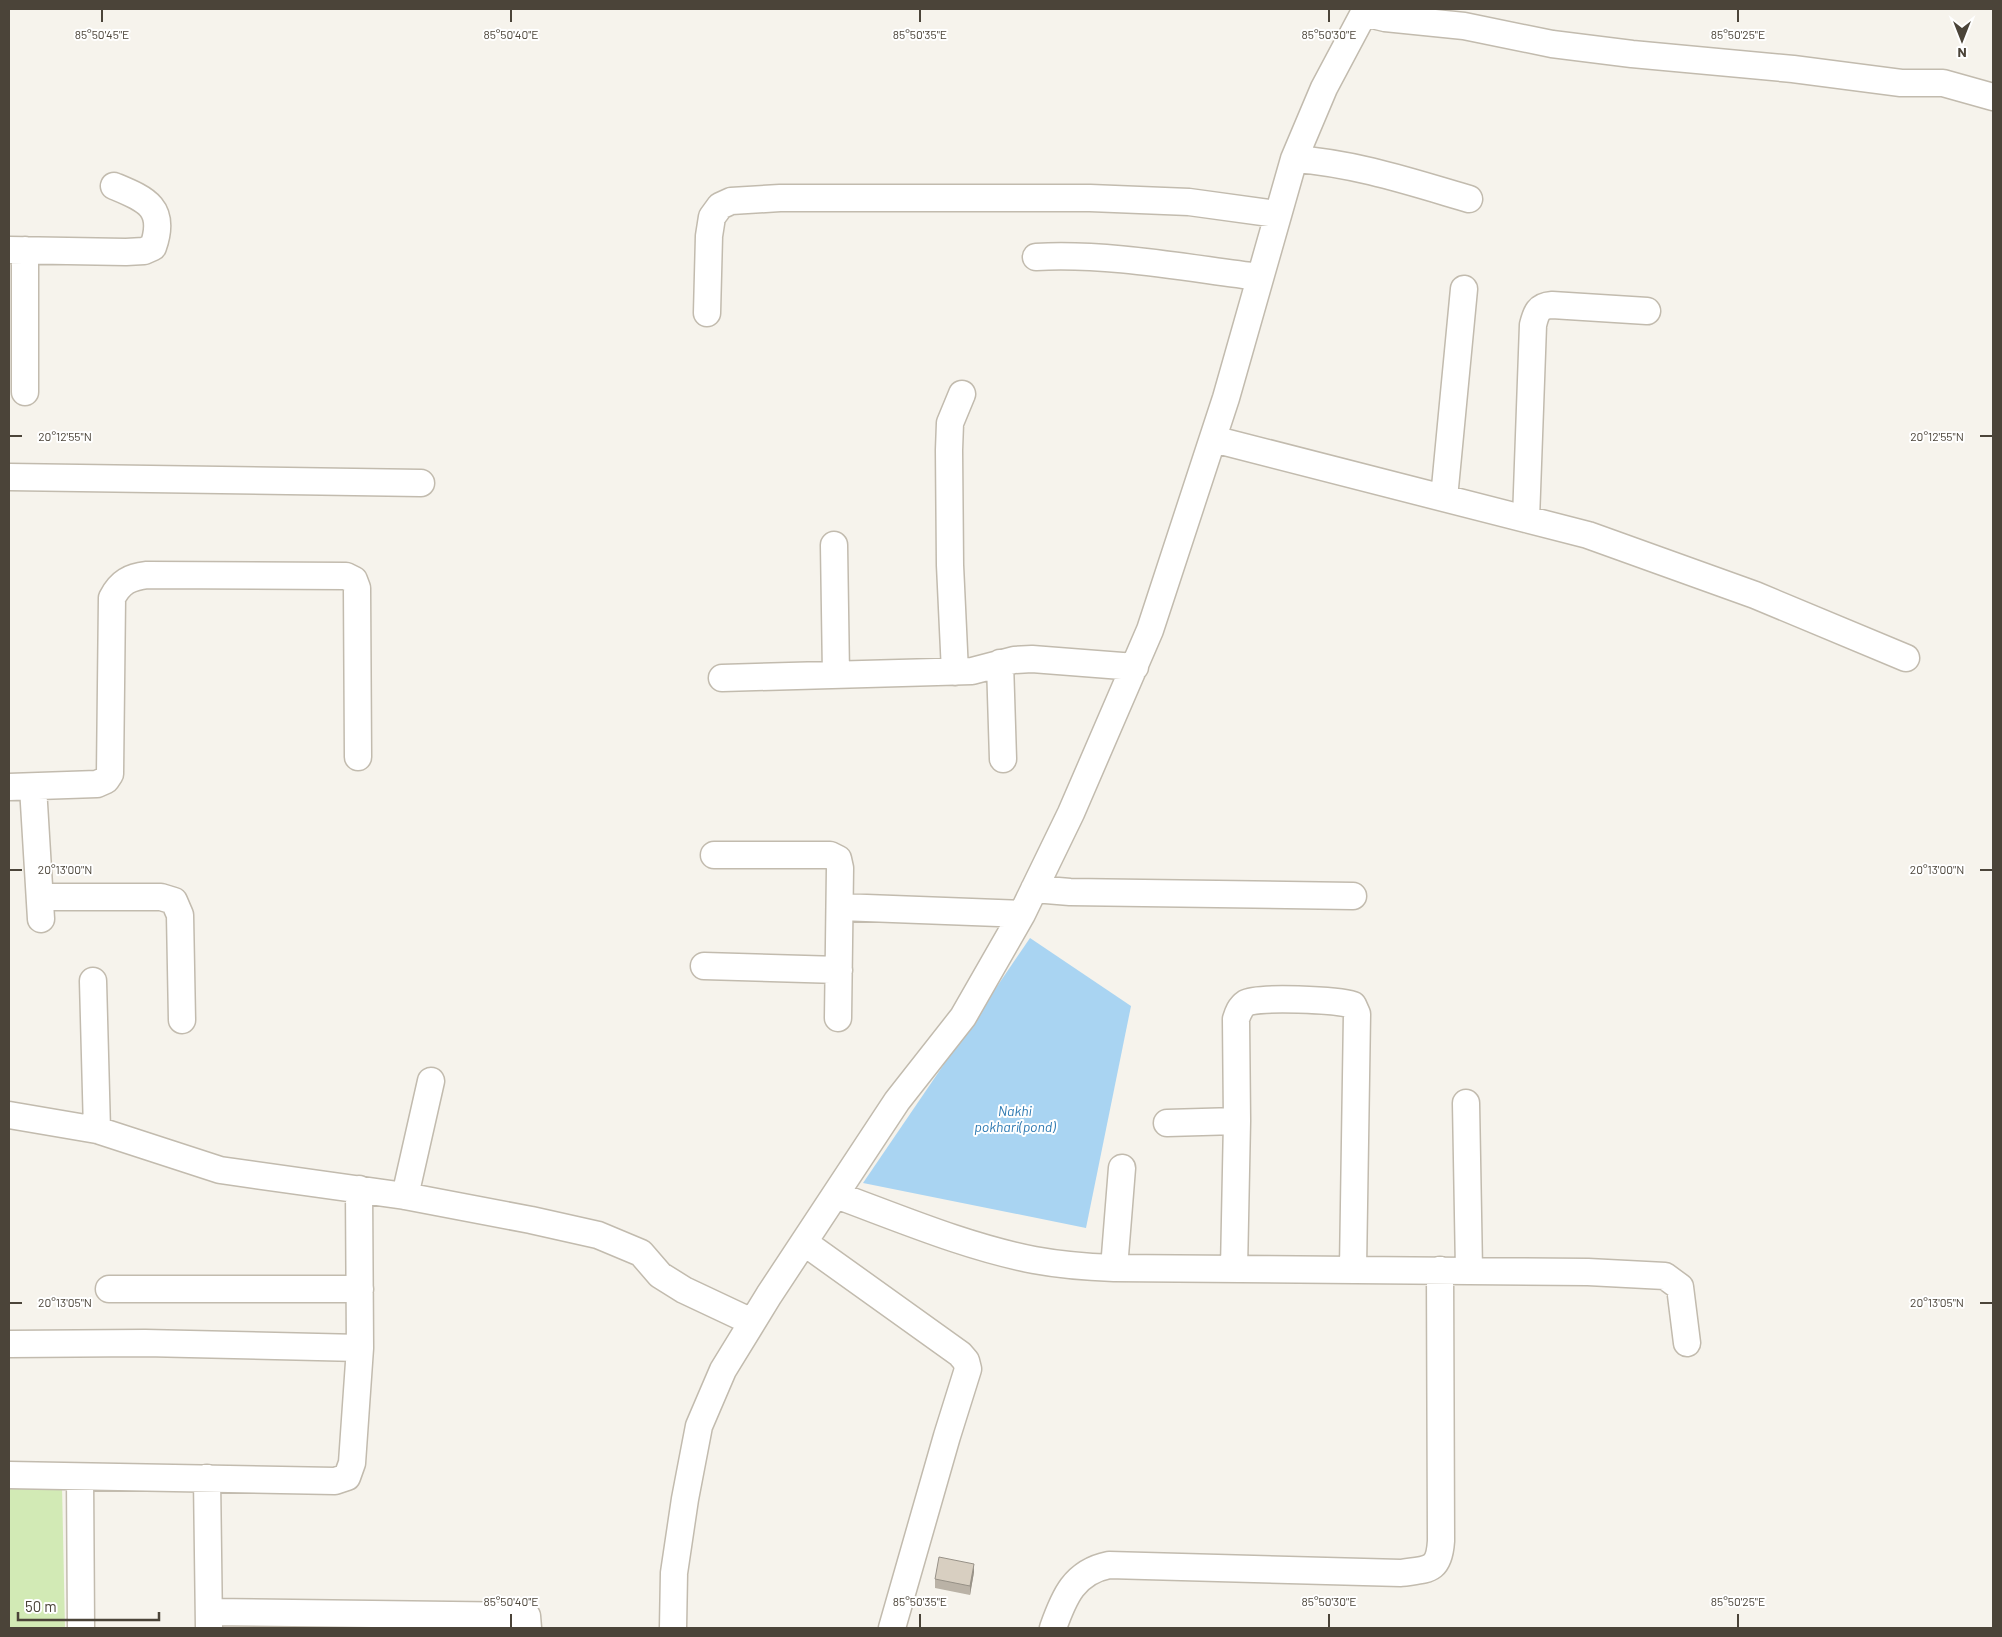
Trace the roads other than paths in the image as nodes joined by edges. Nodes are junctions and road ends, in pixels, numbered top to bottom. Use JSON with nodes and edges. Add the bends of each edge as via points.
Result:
{"nodes":[{"id":1,"x":1365,"y":11,"type":"edge"},
{"id":2,"x":1993,"y":97,"type":"edge"},
{"id":3,"x":1294,"y":159,"type":"junction"},
{"id":4,"x":114,"y":186,"type":"dead end"},
{"id":5,"x":1469,"y":199,"type":"dead end"},
{"id":6,"x":1277,"y":214,"type":"junction"},
{"id":7,"x":17,"y":250,"type":"edge"},
{"id":8,"x":1036,"y":258,"type":"dead end"},
{"id":9,"x":1259,"y":277,"type":"junction"},
{"id":10,"x":1464,"y":289,"type":"dead end"},
{"id":11,"x":1647,"y":310,"type":"dead end"},
{"id":12,"x":707,"y":313,"type":"dead end"},
{"id":13,"x":25,"y":392,"type":"dead end"},
{"id":14,"x":962,"y":394,"type":"dead end"},
{"id":15,"x":1213,"y":439,"type":"junction"},
{"id":16,"x":9,"y":477,"type":"edge"},
{"id":17,"x":421,"y":483,"type":"dead end"},
{"id":18,"x":1444,"y":498,"type":"junction"},
{"id":19,"x":1526,"y":519,"type":"junction"},
{"id":20,"x":834,"y":544,"type":"dead end"},
{"id":21,"x":1906,"y":658,"type":"dead end"},
{"id":22,"x":1000,"y":663,"type":"junction"},
{"id":23,"x":1134,"y":667,"type":"junction"},
{"id":24,"x":955,"y":672,"type":"junction"},
{"id":25,"x":836,"y":675,"type":"junction"},
{"id":26,"x":722,"y":678,"type":"dead end"},
{"id":27,"x":358,"y":757,"type":"dead end"},
{"id":28,"x":1003,"y":759,"type":"dead end"},
{"id":29,"x":21,"y":787,"type":"edge"},
{"id":30,"x":714,"y":855,"type":"dead end"},
{"id":31,"x":1034,"y":889,"type":"junction"},
{"id":32,"x":1353,"y":896,"type":"dead end"},
{"id":33,"x":840,"y":907,"type":"junction"},
{"id":34,"x":1022,"y":914,"type":"junction"},
{"id":35,"x":704,"y":966,"type":"dead end"},
{"id":36,"x":839,"y":970,"type":"junction"},
{"id":37,"x":93,"y":981,"type":"dead end"},
{"id":38,"x":838,"y":1018,"type":"dead end"},
{"id":39,"x":182,"y":1020,"type":"dead end"},
{"id":40,"x":431,"y":1081,"type":"dead end"},
{"id":41,"x":1466,"y":1103,"type":"dead end"},
{"id":42,"x":9,"y":1115,"type":"edge"},
{"id":43,"x":1237,"y":1121,"type":"junction"},
{"id":44,"x":1167,"y":1123,"type":"dead end"},
{"id":45,"x":97,"y":1130,"type":"junction"},
{"id":46,"x":1122,"y":1168,"type":"dead end"},
{"id":47,"x":359,"y":1189,"type":"junction"},
{"id":48,"x":836,"y":1195,"type":"junction"},
{"id":49,"x":405,"y":1196,"type":"junction"},
{"id":50,"x":805,"y":1243,"type":"junction"},
{"id":51,"x":1114,"y":1268,"type":"junction"},
{"id":52,"x":1234,"y":1269,"type":"junction"},
{"id":53,"x":1353,"y":1269,"type":"junction"},
{"id":54,"x":1440,"y":1270,"type":"junction"},
{"id":55,"x":1469,"y":1270,"type":"junction"},
{"id":56,"x":109,"y":1289,"type":"dead end"},
{"id":57,"x":360,"y":1289,"type":"junction"},
{"id":58,"x":752,"y":1322,"type":"junction"},
{"id":59,"x":1687,"y":1343,"type":"dead end"},
{"id":60,"x":9,"y":1344,"type":"edge"},
{"id":61,"x":360,"y":1348,"type":"junction"},
{"id":62,"x":9,"y":1475,"type":"edge"},
{"id":63,"x":80,"y":1476,"type":"junction"},
{"id":64,"x":207,"y":1478,"type":"junction"},
{"id":65,"x":209,"y":1620,"type":"edge"},
{"id":66,"x":81,"y":1628,"type":"edge"},
{"id":67,"x":528,"y":1628,"type":"edge"},
{"id":68,"x":673,"y":1628,"type":"edge"},
{"id":69,"x":892,"y":1628,"type":"edge"},
{"id":70,"x":1053,"y":1628,"type":"edge"}],
"edges":[{"from":1,"to":2,"type":"street","via":[[1385,18],[1464,26],[1552,44],[1901,83],[1943,83]]},
{"from":1,"to":3,"type":"street","via":[[1324,88]]},
{"from":3,"to":5,"type":"street","via":[[1326,161],[1392,176]]},
{"from":3,"to":6,"type":"street"},
{"from":4,"to":7,"type":"street","via":[[145,199],[152,207],[156,220],[156,238],[152,246],[144,251],[126,252]]},
{"from":6,"to":9,"type":"street"},
{"from":6,"to":12,"type":"street","via":[[1189,202],[1090,198],[780,198],[731,201],[720,206],[712,217]]},
{"from":7,"to":13,"type":"street"},
{"from":8,"to":9,"type":"street","via":[[1063,256]]},
{"from":9,"to":15,"type":"street"},
{"from":10,"to":18,"type":"street"},
{"from":11,"to":19,"type":"street","via":[[1552,305],[1542,306],[1536,312]]},
{"from":14,"to":24,"type":"street","via":[[950,424],[949,450]]},
{"from":15,"to":18,"type":"street"},
{"from":15,"to":23,"type":"street","via":[[1150,630]]},
{"from":16,"to":17,"type":"street"},
{"from":18,"to":19,"type":"street"},
{"from":19,"to":21,"type":"street","via":[[1588,535],[1755,595]]},
{"from":20,"to":25,"type":"street"},
{"from":22,"to":23,"type":"street","via":[[1032,659]]},
{"from":22,"to":24,"type":"street","via":[[986,669]]},
{"from":22,"to":28,"type":"street"},
{"from":23,"to":31,"type":"street","via":[[1072,814]]},
{"from":24,"to":25,"type":"street"},
{"from":25,"to":26,"type":"street"},
{"from":27,"to":29,"type":"street","via":[[357,588],[354,580],[332,575],[147,575],[124,581],[112,598],[110,774],[97,784]]},
{"from":29,"to":39,"type":"street","via":[[41,908],[161,897],[174,901],[180,915]]},
{"from":30,"to":33,"type":"street","via":[[830,855],[838,859],[840,868]]},
{"from":31,"to":32,"type":"street"},
{"from":31,"to":34,"type":"street"},
{"from":33,"to":34,"type":"street"},
{"from":33,"to":36,"type":"street"},
{"from":34,"to":48,"type":"street","via":[[963,1017],[897,1102]]},
{"from":35,"to":36,"type":"street"},
{"from":36,"to":38,"type":"street"},
{"from":37,"to":45,"type":"street"},
{"from":40,"to":49,"type":"street"},
{"from":41,"to":55,"type":"street"},
{"from":42,"to":45,"type":"street"},
{"from":43,"to":44,"type":"street"},
{"from":43,"to":52,"type":"street"},
{"from":43,"to":53,"type":"street","via":[[1238,1010],[1247,1002],[1271,1000],[1342,1001],[1353,1005],[1358,1035]]},
{"from":45,"to":47,"type":"street","via":[[220,1170]]},
{"from":46,"to":51,"type":"street"},
{"from":47,"to":49,"type":"street"},
{"from":47,"to":57,"type":"street"},
{"from":48,"to":50,"type":"street"},
{"from":48,"to":51,"type":"street","via":[[981,1246],[1034,1260]]},
{"from":49,"to":58,"type":"street","via":[[598,1235],[641,1253],[660,1275],[684,1290]]},
{"from":50,"to":58,"type":"street"},
{"from":50,"to":69,"type":"street","via":[[960,1354],[968,1369]]},
{"from":51,"to":52,"type":"street"},
{"from":52,"to":53,"type":"street"},
{"from":53,"to":54,"type":"street"},
{"from":54,"to":55,"type":"street"},
{"from":54,"to":70,"type":"street","via":[[1441,1541],[1436,1563],[1430,1569],[1401,1573],[1109,1565],[1084,1574],[1060,1607]]},
{"from":55,"to":59,"type":"street","via":[[1665,1276],[1680,1286]]},
{"from":56,"to":57,"type":"street"},
{"from":57,"to":61,"type":"street"},
{"from":58,"to":68,"type":"street","via":[[723,1370],[700,1426],[674,1573]]},
{"from":60,"to":61,"type":"street","via":[[145,1343]]},
{"from":61,"to":64,"type":"street","via":[[352,1463],[347,1478],[336,1481]]},
{"from":62,"to":63,"type":"street"},
{"from":63,"to":64,"type":"street"},
{"from":63,"to":66,"type":"street"},
{"from":64,"to":65,"type":"street"},
{"from":65,"to":67,"type":"street","via":[[528,1616]]}]}
